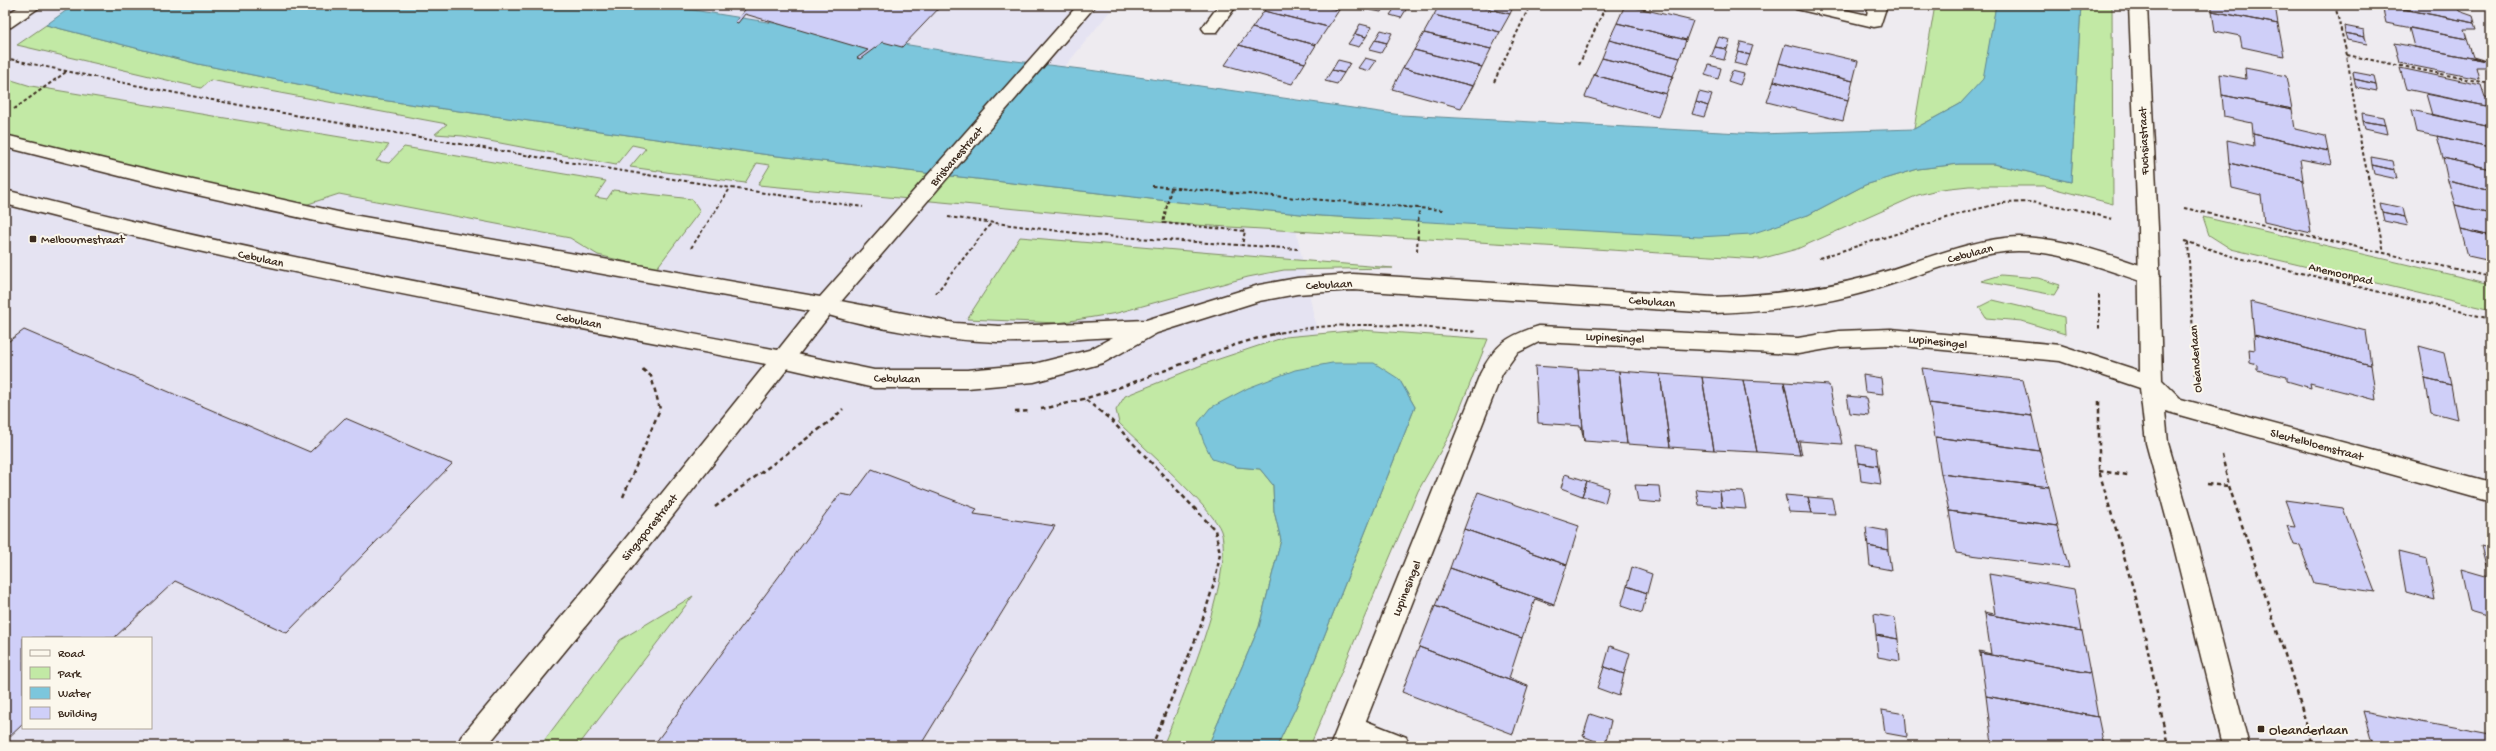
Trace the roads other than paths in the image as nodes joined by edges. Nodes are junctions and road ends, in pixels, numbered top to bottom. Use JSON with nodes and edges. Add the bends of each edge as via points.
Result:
{"nodes":[{"id":1,"x":34,"y":5,"type":"edge"},
{"id":2,"x":1087,"y":5,"type":"edge"},
{"id":3,"x":1228,"y":5,"type":"edge"},
{"id":4,"x":1802,"y":5,"type":"edge"},
{"id":5,"x":1878,"y":5,"type":"edge"},
{"id":6,"x":2138,"y":5,"type":"edge"},
{"id":7,"x":5,"y":23,"type":"edge"},
{"id":8,"x":1211,"y":28,"type":"dead end"},
{"id":9,"x":5,"y":141,"type":"edge"},
{"id":10,"x":5,"y":197,"type":"edge"},
{"id":11,"x":2150,"y":276,"type":"junction"},
{"id":12,"x":825,"y":306,"type":"junction"},
{"id":13,"x":1149,"y":327,"type":"junction"},
{"id":14,"x":782,"y":359,"type":"junction"},
{"id":15,"x":2151,"y":383,"type":"junction"},
{"id":16,"x":2491,"y":492,"type":"edge"},
{"id":17,"x":1347,"y":736,"type":"edge"},
{"id":18,"x":470,"y":746,"type":"edge"},
{"id":19,"x":1397,"y":746,"type":"edge"},
{"id":20,"x":2236,"y":746,"type":"edge"}],
"edges":[{"from":1,"to":7,"type":"street"},
{"from":2,"to":12,"type":"street","name":"Brisbanestraat","via":[[920,197],[904,212]]},
{"from":3,"to":8,"type":"street"},
{"from":4,"to":5,"type":"street","via":[[1874,22]]},
{"from":6,"to":11,"type":"street","name":"Fuchsiastraat"},
{"from":9,"to":12,"type":"street","name":"Cebulaan","via":[[175,183],[347,221]]},
{"from":10,"to":14,"type":"street","name":"Cebulaan","via":[[127,229],[353,278]]},
{"from":11,"to":13,"type":"street","name":"Cebulaan","via":[[2093,258],[2024,244],[1999,245],[1843,290],[1802,299],[1762,303],[1714,304],[1353,282],[1297,286],[1260,294]]},
{"from":11,"to":15,"type":"street"},
{"from":12,"to":13,"type":"street","name":"Cebulaan","via":[[912,324],[999,334]]},
{"from":12,"to":14,"type":"street","name":"Singaporestraat"},
{"from":13,"to":14,"type":"street","name":"Cebulaan","via":[[1095,357],[1034,373],[967,379],[874,379]]},
{"from":14,"to":18,"type":"street","name":"Singaporestraat","via":[[593,598]]},
{"from":15,"to":16,"type":"street","name":"Sleutelbloemstraat","via":[[2174,406]]},
{"from":15,"to":17,"type":"street","name":"Lupinesingel","via":[[2060,353],[1891,337],[1838,339],[1798,346],[1539,334],[1521,340],[1502,354],[1492,374]]},
{"from":15,"to":20,"type":"street","via":[[2156,443],[2184,539]]},
{"from":17,"to":19,"type":"street"}]}
